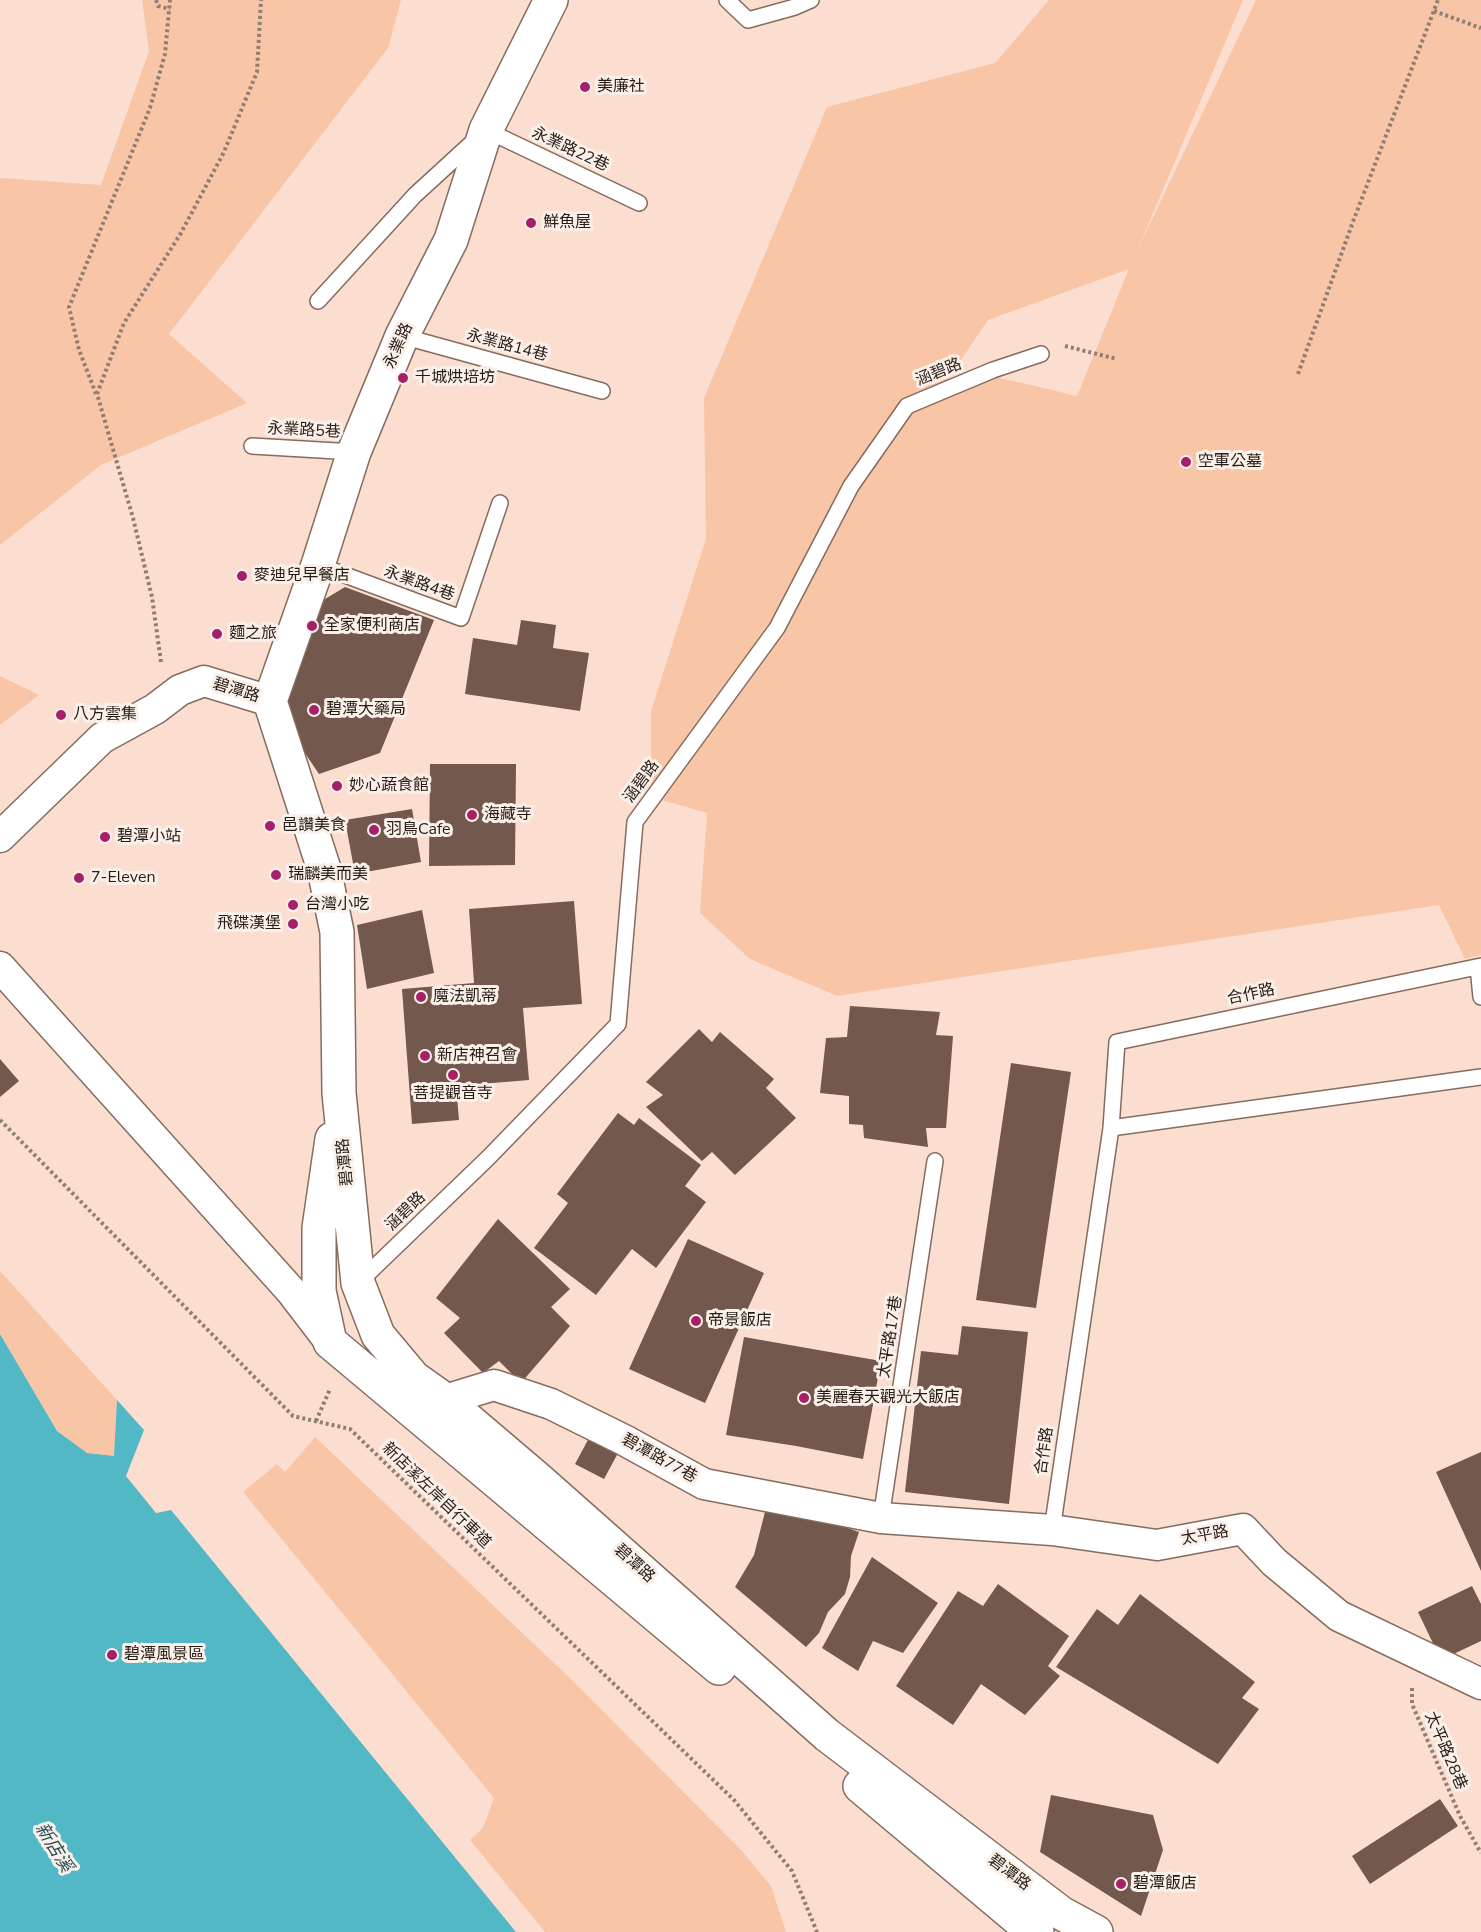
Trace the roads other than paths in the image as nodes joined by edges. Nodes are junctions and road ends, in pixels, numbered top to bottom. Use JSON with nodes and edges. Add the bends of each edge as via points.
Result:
{"nodes":[{"id":1,"x":551,"y":0,"type":"edge"},
{"id":2,"x":727,"y":0,"type":"edge"},
{"id":3,"x":811,"y":0,"type":"edge"},
{"id":4,"x":486,"y":130,"type":"junction"},
{"id":5,"x":639,"y":202,"type":"dead end"},
{"id":6,"x":318,"y":302,"type":"dead end"},
{"id":7,"x":402,"y":336,"type":"junction"},
{"id":8,"x":1041,"y":354,"type":"road end"},
{"id":9,"x":602,"y":390,"type":"dead end"},
{"id":10,"x":252,"y":446,"type":"dead end"},
{"id":11,"x":354,"y":452,"type":"junction"},
{"id":12,"x":500,"y":503,"type":"dead end"},
{"id":13,"x":318,"y":565,"type":"junction"},
{"id":14,"x":270,"y":701,"type":"junction"},
{"id":15,"x":0,"y":837,"type":"edge"},
{"id":16,"x":1479,"y":966,"type":"edge"},
{"id":17,"x":0,"y":967,"type":"edge"},
{"id":18,"x":1481,"y":997,"type":"edge"},
{"id":19,"x":1481,"y":1077,"type":"edge"},
{"id":20,"x":339,"y":1093,"type":"junction"},
{"id":21,"x":1111,"y":1128,"type":"junction"},
{"id":22,"x":935,"y":1161,"type":"dead end"},
{"id":23,"x":358,"y":1283,"type":"junction"},
{"id":24,"x":330,"y":1342,"type":"junction"},
{"id":25,"x":446,"y":1400,"type":"junction"},
{"id":26,"x":881,"y":1518,"type":"junction"},
{"id":27,"x":1052,"y":1530,"type":"junction"},
{"id":28,"x":1481,"y":1683,"type":"edge"},
{"id":29,"x":1036,"y":1932,"type":"edge"},
{"id":30,"x":1096,"y":1932,"type":"edge"}],
"edges":[{"from":1,"to":4,"type":"street","name":"永業路"},
{"from":2,"to":3,"type":"lane","via":[[748,20]]},
{"from":4,"to":5,"type":"lane","name":"永業路22巷"},
{"from":4,"to":6,"type":"lane","via":[[415,195]]},
{"from":4,"to":7,"type":"street","name":"永業路","via":[[451,240]]},
{"from":7,"to":9,"type":"lane","name":"永業路14巷"},
{"from":7,"to":11,"type":"street","name":"永業路"},
{"from":8,"to":23,"type":"lane","name":"涵碧路","via":[[907,406],[851,486],[777,628],[635,822],[618,1024],[488,1158]]},
{"from":10,"to":11,"type":"lane","name":"永業路5巷"},
{"from":11,"to":13,"type":"street","name":"永業路"},
{"from":12,"to":13,"type":"lane","name":"永業路4巷","via":[[461,618]]},
{"from":13,"to":14,"type":"street","name":"永業路"},
{"from":14,"to":15,"type":"street","name":"碧潭路","via":[[204,681],[180,690],[155,709],[102,738]]},
{"from":14,"to":20,"type":"street","name":"碧潭路","via":[[324,869],[337,932]]},
{"from":16,"to":18,"type":"lane","name":"合作路"},
{"from":16,"to":21,"type":"lane","name":"合作路","via":[[1117,1042]]},
{"from":17,"to":24,"type":"street","name":"碧潭路","via":[[291,1291]]},
{"from":19,"to":21,"type":"lane"},
{"from":20,"to":23,"type":"street","name":"碧潭路"},
{"from":20,"to":24,"type":"street","name":"碧潭路","via":[[319,1228],[319,1292]]},
{"from":21,"to":27,"type":"lane","name":"合作路"},
{"from":22,"to":26,"type":"lane","name":"太平路17巷"},
{"from":23,"to":25,"type":"street","name":"碧潭路","via":[[378,1335],[414,1378]]},
{"from":24,"to":29,"type":"street","name":"碧潭路"},
{"from":25,"to":26,"type":"street","name":"碧潭路77巷","via":[[494,1385],[551,1404],[704,1484]]},
{"from":25,"to":30,"type":"street","name":"碧潭路","via":[[827,1735],[1061,1913]]},
{"from":26,"to":27,"type":"street","name":"太平路"},
{"from":27,"to":28,"type":"street","name":"太平路","via":[[1157,1545],[1243,1529],[1274,1562],[1339,1616]]}]}
